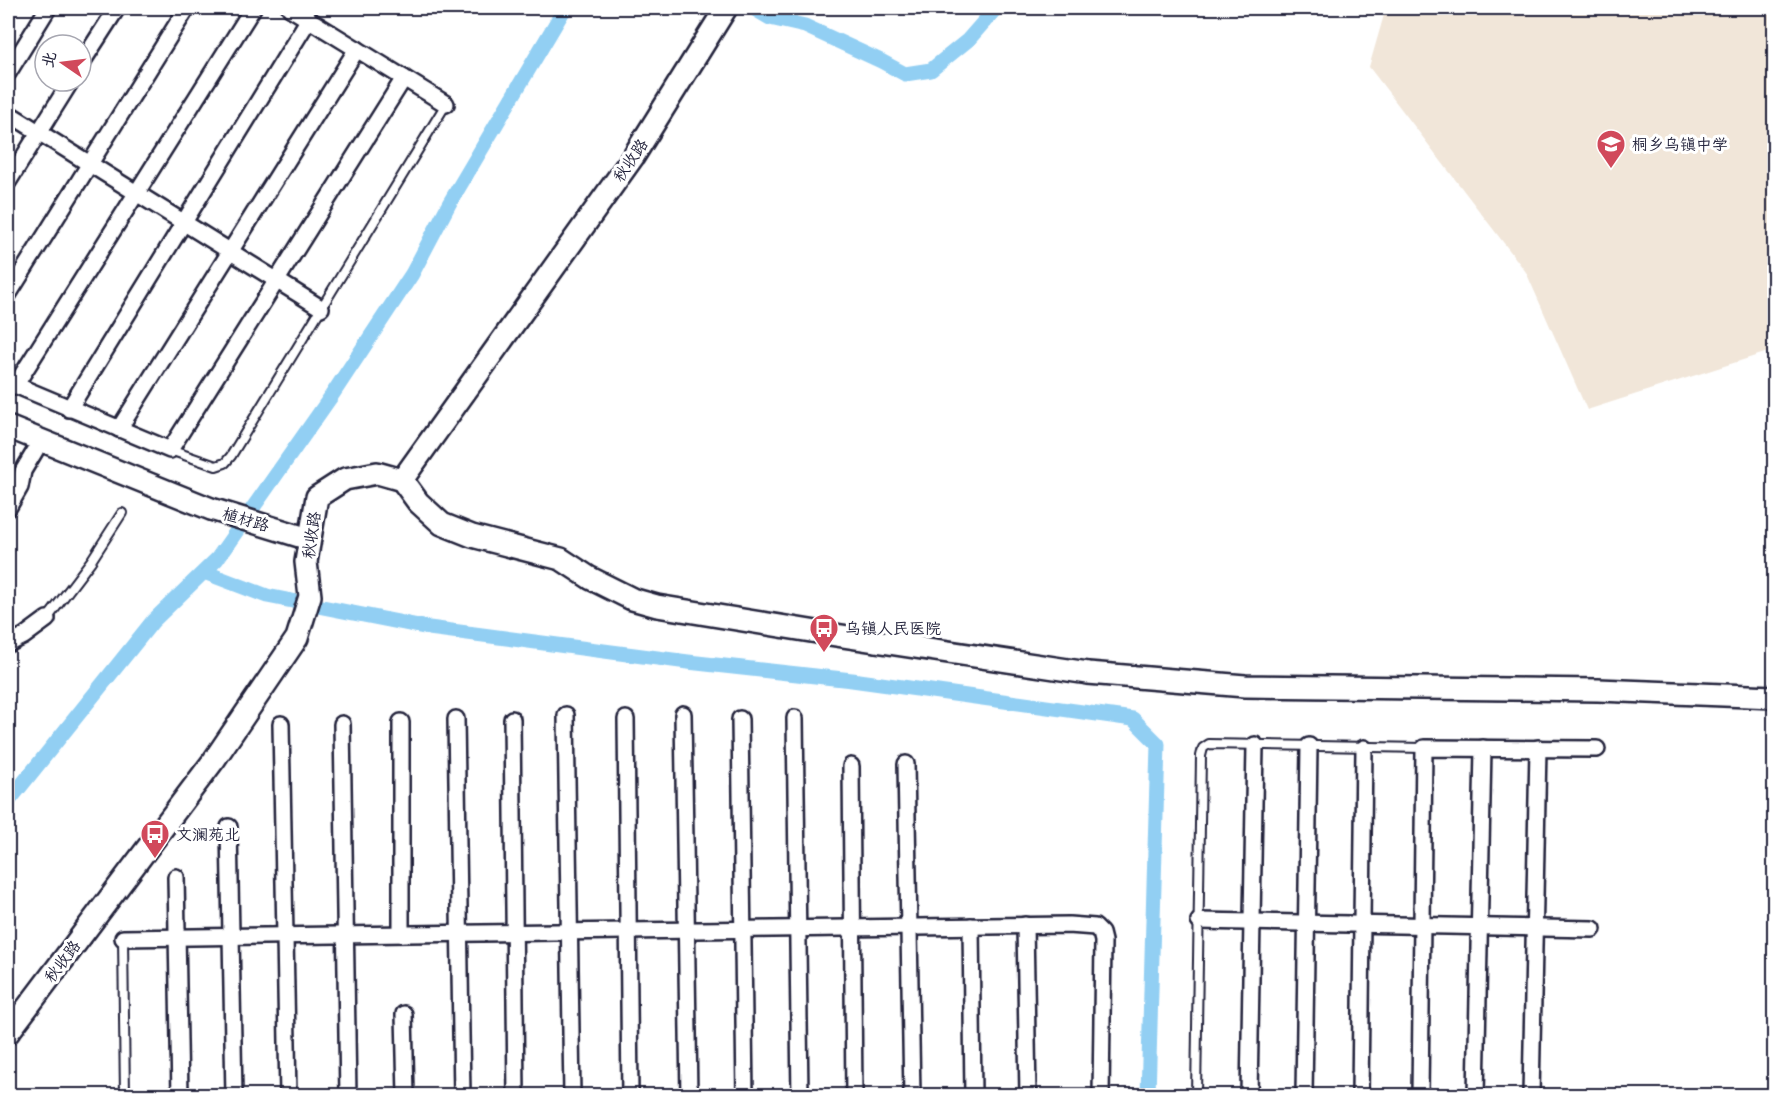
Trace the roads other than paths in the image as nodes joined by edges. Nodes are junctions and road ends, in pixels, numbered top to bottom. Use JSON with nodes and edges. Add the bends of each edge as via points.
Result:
{"nodes":[{"id":1,"x":48,"y":8,"type":"edge"},
{"id":2,"x":117,"y":8,"type":"edge"},
{"id":3,"x":187,"y":8,"type":"edge"},
{"id":4,"x":253,"y":8,"type":"edge"},
{"id":5,"x":290,"y":8,"type":"edge"},
{"id":6,"x":726,"y":8,"type":"edge"},
{"id":7,"x":309,"y":19,"type":"junction"},
{"id":8,"x":93,"y":45,"type":"edge"},
{"id":9,"x":357,"y":49,"type":"junction"},
{"id":10,"x":8,"y":73,"type":"edge"},
{"id":11,"x":404,"y":78,"type":"junction"},
{"id":12,"x":62,"y":93,"type":"edge"},
{"id":13,"x":446,"y":104,"type":"joint"},
{"id":14,"x":8,"y":113,"type":"edge"},
{"id":15,"x":38,"y":132,"type":"junction"},
{"id":16,"x":89,"y":164,"type":"junction"},
{"id":17,"x":8,"y":182,"type":"edge"},
{"id":18,"x":136,"y":193,"type":"junction"},
{"id":19,"x":184,"y":223,"type":"junction"},
{"id":20,"x":230,"y":252,"type":"junction"},
{"id":21,"x":277,"y":280,"type":"junction"},
{"id":22,"x":8,"y":296,"type":"edge"},
{"id":23,"x":321,"y":308,"type":"junction"},
{"id":24,"x":11,"y":384,"type":"edge"},
{"id":25,"x":69,"y":408,"type":"junction"},
{"id":26,"x":8,"y":427,"type":"edge"},
{"id":27,"x":119,"y":429,"type":"junction"},
{"id":28,"x":41,"y":441,"type":"junction"},
{"id":29,"x":170,"y":450,"type":"junction"},
{"id":30,"x":24,"y":471,"type":"junction"},
{"id":31,"x":402,"y":480,"type":"junction"},
{"id":32,"x":8,"y":485,"type":"edge"},
{"id":33,"x":8,"y":508,"type":"edge"},
{"id":34,"x":122,"y":513,"type":"dead end"},
{"id":35,"x":309,"y":539,"type":"junction"},
{"id":36,"x":47,"y":619,"type":"joint"},
{"id":37,"x":8,"y":644,"type":"edge"},
{"id":38,"x":1774,"y":697,"type":"edge"},
{"id":39,"x":683,"y":714,"type":"dead end"},
{"id":40,"x":566,"y":715,"type":"dead end"},
{"id":41,"x":795,"y":718,"type":"dead end"},
{"id":42,"x":456,"y":719,"type":"dead end"},
{"id":43,"x":512,"y":719,"type":"dead end"},
{"id":44,"x":626,"y":719,"type":"dead end"},
{"id":45,"x":740,"y":719,"type":"dead end"},
{"id":46,"x":401,"y":722,"type":"dead end"},
{"id":47,"x":281,"y":724,"type":"dead end"},
{"id":48,"x":342,"y":724,"type":"dead end"},
{"id":49,"x":1256,"y":745,"type":"junction"},
{"id":50,"x":1309,"y":746,"type":"junction"},
{"id":51,"x":1364,"y":748,"type":"junction"},
{"id":52,"x":1424,"y":748,"type":"junction"},
{"id":53,"x":1483,"y":748,"type":"junction"},
{"id":54,"x":1538,"y":748,"type":"junction"},
{"id":55,"x":1597,"y":748,"type":"dead end"},
{"id":56,"x":906,"y":764,"type":"dead end"},
{"id":57,"x":851,"y":766,"type":"dead end"},
{"id":58,"x":229,"y":827,"type":"dead end"},
{"id":59,"x":176,"y":877,"type":"dead end"},
{"id":60,"x":1199,"y":921,"type":"junction"},
{"id":61,"x":1252,"y":922,"type":"junction"},
{"id":62,"x":1306,"y":923,"type":"junction"},
{"id":63,"x":1362,"y":924,"type":"junction"},
{"id":64,"x":970,"y":926,"type":"junction"},
{"id":65,"x":1025,"y":926,"type":"junction"},
{"id":66,"x":1422,"y":926,"type":"junction"},
{"id":67,"x":1479,"y":926,"type":"junction"},
{"id":68,"x":909,"y":927,"type":"junction"},
{"id":69,"x":798,"y":928,"type":"junction"},
{"id":70,"x":853,"y":928,"type":"junction"},
{"id":71,"x":1535,"y":928,"type":"junction"},
{"id":72,"x":743,"y":929,"type":"junction"},
{"id":73,"x":1593,"y":929,"type":"dead end"},
{"id":74,"x":687,"y":930,"type":"junction"},
{"id":75,"x":628,"y":931,"type":"junction"},
{"id":76,"x":514,"y":932,"type":"junction"},
{"id":77,"x":569,"y":932,"type":"junction"},
{"id":78,"x":459,"y":933,"type":"junction"},
{"id":79,"x":401,"y":934,"type":"junction"},
{"id":80,"x":285,"y":935,"type":"junction"},
{"id":81,"x":345,"y":935,"type":"junction"},
{"id":82,"x":231,"y":936,"type":"junction"},
{"id":83,"x":177,"y":937,"type":"junction"},
{"id":84,"x":123,"y":938,"type":"joint"},
{"id":85,"x":405,"y":1014,"type":"dead end"},
{"id":86,"x":8,"y":1033,"type":"edge"},
{"id":87,"x":125,"y":1095,"type":"edge"},
{"id":88,"x":180,"y":1095,"type":"edge"},
{"id":89,"x":234,"y":1095,"type":"edge"},
{"id":90,"x":288,"y":1095,"type":"edge"},
{"id":91,"x":348,"y":1095,"type":"edge"},
{"id":92,"x":406,"y":1095,"type":"edge"},
{"id":93,"x":462,"y":1095,"type":"edge"},
{"id":94,"x":516,"y":1095,"type":"edge"},
{"id":95,"x":572,"y":1095,"type":"edge"},
{"id":96,"x":630,"y":1095,"type":"edge"},
{"id":97,"x":689,"y":1095,"type":"edge"},
{"id":98,"x":745,"y":1095,"type":"edge"},
{"id":99,"x":800,"y":1095,"type":"edge"},
{"id":100,"x":854,"y":1095,"type":"edge"},
{"id":101,"x":912,"y":1095,"type":"edge"},
{"id":102,"x":973,"y":1095,"type":"edge"},
{"id":103,"x":1028,"y":1095,"type":"edge"},
{"id":104,"x":1101,"y":1095,"type":"edge"},
{"id":105,"x":1196,"y":1095,"type":"edge"},
{"id":106,"x":1249,"y":1095,"type":"edge"},
{"id":107,"x":1304,"y":1095,"type":"edge"},
{"id":108,"x":1360,"y":1095,"type":"edge"},
{"id":109,"x":1420,"y":1095,"type":"edge"},
{"id":110,"x":1476,"y":1095,"type":"edge"},
{"id":111,"x":1531,"y":1095,"type":"edge"}],
"edges":[{"from":1,"to":10,"type":"street"},
{"from":2,"to":8,"type":"street"},
{"from":3,"to":16,"type":"street"},
{"from":4,"to":18,"type":"street"},
{"from":5,"to":7,"type":"street"},
{"from":6,"to":31,"type":"street","name":"秋收路","via":[[633,157]]},
{"from":7,"to":9,"type":"street"},
{"from":7,"to":19,"type":"street"},
{"from":9,"to":11,"type":"street"},
{"from":9,"to":20,"type":"street"},
{"from":11,"to":13,"type":"street"},
{"from":11,"to":21,"type":"street"},
{"from":12,"to":15,"type":"street"},
{"from":13,"to":23,"type":"lane"},
{"from":14,"to":15,"type":"street"},
{"from":15,"to":16,"type":"street"},
{"from":15,"to":17,"type":"street"},
{"from":16,"to":18,"type":"street"},
{"from":16,"to":22,"type":"street"},
{"from":18,"to":19,"type":"street"},
{"from":18,"to":24,"type":"street"},
{"from":19,"to":20,"type":"street"},
{"from":19,"to":25,"type":"street"},
{"from":20,"to":21,"type":"street"},
{"from":20,"to":27,"type":"street"},
{"from":21,"to":23,"type":"street"},
{"from":21,"to":29,"type":"street"},
{"from":23,"to":29,"type":"lane","via":[[225,463],[216,466]]},
{"from":24,"to":25,"type":"street"},
{"from":25,"to":27,"type":"street"},
{"from":26,"to":28,"type":"street","name":"植材路"},
{"from":27,"to":29,"type":"street"},
{"from":28,"to":30,"type":"street"},
{"from":28,"to":35,"type":"street","name":"植材路","via":[[211,509]]},
{"from":30,"to":32,"type":"street"},
{"from":30,"to":33,"type":"street"},
{"from":31,"to":35,"type":"street","name":"秋收路","via":[[377,473],[345,480],[317,497]]},
{"from":31,"to":38,"type":"street","via":[[442,524],[472,536],[561,559],[632,600],[818,632],[1088,673],[1245,686],[1598,690]]},
{"from":34,"to":36,"type":"lane"},
{"from":35,"to":86,"type":"street","name":"秋收路","via":[[309,596],[297,638],[214,760]]},
{"from":36,"to":37,"type":"street"},
{"from":39,"to":74,"type":"street"},
{"from":40,"to":77,"type":"street"},
{"from":41,"to":69,"type":"street"},
{"from":42,"to":78,"type":"street"},
{"from":43,"to":76,"type":"street"},
{"from":44,"to":75,"type":"street"},
{"from":45,"to":72,"type":"street"},
{"from":46,"to":79,"type":"street"},
{"from":47,"to":80,"type":"street"},
{"from":48,"to":81,"type":"street"},
{"from":49,"to":50,"type":"lane"},
{"from":49,"to":60,"type":"lane","via":[[1209,744],[1203,748]]},
{"from":49,"to":61,"type":"street"},
{"from":50,"to":51,"type":"lane"},
{"from":50,"to":62,"type":"street"},
{"from":51,"to":52,"type":"lane"},
{"from":51,"to":63,"type":"street"},
{"from":52,"to":53,"type":"street"},
{"from":52,"to":66,"type":"street"},
{"from":53,"to":54,"type":"street"},
{"from":53,"to":67,"type":"street"},
{"from":54,"to":55,"type":"street"},
{"from":54,"to":71,"type":"street"},
{"from":56,"to":68,"type":"street"},
{"from":57,"to":70,"type":"street"},
{"from":58,"to":82,"type":"street"},
{"from":59,"to":83,"type":"street"},
{"from":60,"to":61,"type":"street"},
{"from":60,"to":105,"type":"lane"},
{"from":61,"to":62,"type":"street"},
{"from":61,"to":106,"type":"street"},
{"from":62,"to":63,"type":"street"},
{"from":62,"to":107,"type":"street"},
{"from":63,"to":66,"type":"street"},
{"from":63,"to":108,"type":"street"},
{"from":64,"to":65,"type":"street"},
{"from":64,"to":68,"type":"street"},
{"from":64,"to":102,"type":"street"},
{"from":65,"to":103,"type":"street"},
{"from":65,"to":104,"type":"street","via":[[1083,925],[1095,927],[1101,933]]},
{"from":66,"to":67,"type":"street"},
{"from":66,"to":109,"type":"street"},
{"from":67,"to":71,"type":"street"},
{"from":67,"to":110,"type":"street"},
{"from":68,"to":70,"type":"street"},
{"from":68,"to":101,"type":"street"},
{"from":69,"to":70,"type":"street"},
{"from":69,"to":72,"type":"street"},
{"from":69,"to":99,"type":"street"},
{"from":70,"to":100,"type":"street"},
{"from":71,"to":73,"type":"street"},
{"from":71,"to":111,"type":"street"},
{"from":72,"to":74,"type":"street"},
{"from":72,"to":98,"type":"street"},
{"from":74,"to":75,"type":"street"},
{"from":74,"to":97,"type":"street"},
{"from":75,"to":77,"type":"street"},
{"from":75,"to":96,"type":"street"},
{"from":76,"to":77,"type":"street"},
{"from":76,"to":78,"type":"street"},
{"from":76,"to":94,"type":"street"},
{"from":77,"to":95,"type":"street"},
{"from":78,"to":79,"type":"street"},
{"from":78,"to":93,"type":"street"},
{"from":79,"to":81,"type":"street"},
{"from":80,"to":81,"type":"street"},
{"from":80,"to":82,"type":"street"},
{"from":80,"to":90,"type":"street"},
{"from":81,"to":91,"type":"street"},
{"from":82,"to":83,"type":"street"},
{"from":82,"to":89,"type":"street"},
{"from":83,"to":84,"type":"street"},
{"from":83,"to":88,"type":"street"},
{"from":84,"to":87,"type":"lane"},
{"from":85,"to":92,"type":"street"}]}
